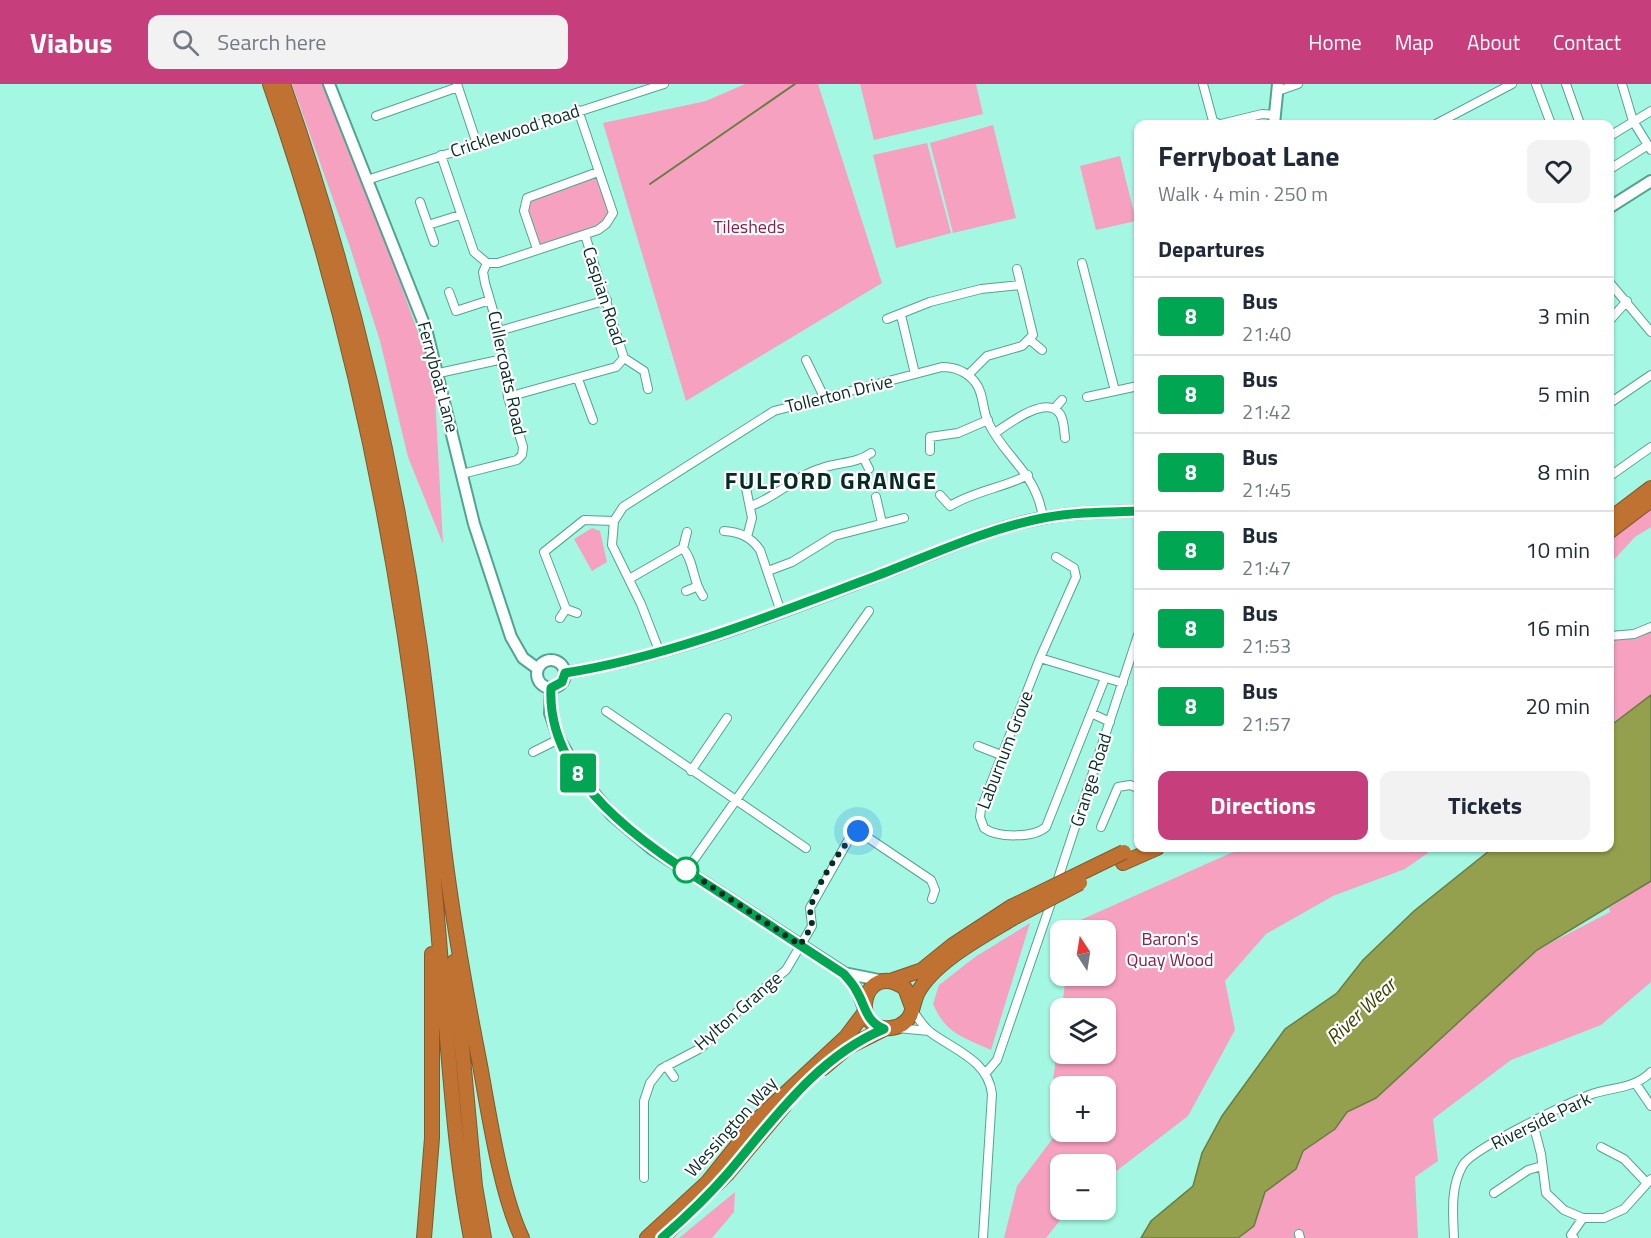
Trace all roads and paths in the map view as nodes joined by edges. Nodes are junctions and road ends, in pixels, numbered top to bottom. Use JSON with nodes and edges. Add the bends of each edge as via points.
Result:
{"nodes":[{"id":1,"x":270,"y":84,"type":"edge"},
{"id":2,"x":283,"y":84,"type":"edge"},
{"id":3,"x":329,"y":84,"type":"edge"},
{"id":4,"x":664,"y":84,"type":"edge"},
{"id":5,"x":1203,"y":84,"type":"edge"},
{"id":6,"x":1298,"y":84,"type":"edge"},
{"id":7,"x":1512,"y":84,"type":"edge"},
{"id":8,"x":1536,"y":84,"type":"edge"},
{"id":9,"x":1566,"y":84,"type":"edge"},
{"id":10,"x":1622,"y":84,"type":"edge"},
{"id":11,"x":457,"y":86,"type":"edge"},
{"id":12,"x":1278,"y":88,"type":"edge"},
{"id":13,"x":1496,"y":88,"type":"edge"},
{"id":14,"x":578,"y":111,"type":"junction"},
{"id":15,"x":1651,"y":111,"type":"edge"},
{"id":16,"x":376,"y":116,"type":"dead end"},
{"id":17,"x":1213,"y":120,"type":"edge"},
{"id":18,"x":1237,"y":120,"type":"edge"},
{"id":19,"x":1275,"y":120,"type":"edge"},
{"id":20,"x":1443,"y":120,"type":"edge"},
{"id":21,"x":1550,"y":120,"type":"edge"},
{"id":22,"x":1579,"y":120,"type":"edge"},
{"id":23,"x":1633,"y":122,"type":"junction"},
{"id":24,"x":1614,"y":134,"type":"edge"},
{"id":25,"x":477,"y":144,"type":"junction"},
{"id":26,"x":1650,"y":147,"type":"edge"},
{"id":27,"x":441,"y":155,"type":"junction"},
{"id":28,"x":1614,"y":167,"type":"edge"},
{"id":29,"x":598,"y":172,"type":"junction"},
{"id":30,"x":367,"y":180,"type":"junction"},
{"id":31,"x":1651,"y":181,"type":"edge"},
{"id":32,"x":420,"y":202,"type":"dead end"},
{"id":33,"x":1614,"y":204,"type":"edge"},
{"id":34,"x":460,"y":215,"type":"junction"},
{"id":35,"x":428,"y":225,"type":"junction"},
{"id":36,"x":585,"y":235,"type":"junction"},
{"id":37,"x":434,"y":242,"type":"dead end"},
{"id":38,"x":537,"y":249,"type":"junction"},
{"id":39,"x":487,"y":263,"type":"junction"},
{"id":40,"x":1082,"y":263,"type":"dead end"},
{"id":41,"x":1017,"y":269,"type":"dead end"},
{"id":42,"x":1020,"y":285,"type":"junction"},
{"id":43,"x":1614,"y":287,"type":"edge"},
{"id":44,"x":449,"y":292,"type":"dead end"},
{"id":45,"x":490,"y":300,"type":"junction"},
{"id":46,"x":607,"y":300,"type":"junction"},
{"id":47,"x":1627,"y":301,"type":"junction"},
{"id":48,"x":901,"y":315,"type":"junction"},
{"id":49,"x":1614,"y":316,"type":"edge"},
{"id":50,"x":887,"y":319,"type":"dead end"},
{"id":51,"x":499,"y":331,"type":"junction"},
{"id":52,"x":1651,"y":332,"type":"edge"},
{"id":53,"x":1030,"y":340,"type":"junction"},
{"id":54,"x":1042,"y":350,"type":"dead end"},
{"id":55,"x":624,"y":358,"type":"junction"},
{"id":56,"x":503,"y":359,"type":"junction"},
{"id":57,"x":806,"y":360,"type":"dead end"},
{"id":58,"x":439,"y":373,"type":"junction"},
{"id":59,"x":915,"y":374,"type":"junction"},
{"id":60,"x":968,"y":375,"type":"junction"},
{"id":61,"x":1651,"y":375,"type":"edge"},
{"id":62,"x":578,"y":379,"type":"junction"},
{"id":63,"x":1134,"y":387,"type":"edge"},
{"id":64,"x":648,"y":389,"type":"dead end"},
{"id":65,"x":1115,"y":391,"type":"junction"},
{"id":66,"x":508,"y":397,"type":"junction"},
{"id":67,"x":824,"y":397,"type":"junction"},
{"id":68,"x":1087,"y":397,"type":"dead end"},
{"id":69,"x":1062,"y":400,"type":"dead end"},
{"id":70,"x":1614,"y":400,"type":"edge"},
{"id":71,"x":1055,"y":408,"type":"junction"},
{"id":72,"x":593,"y":420,"type":"dead end"},
{"id":73,"x":988,"y":420,"type":"junction"},
{"id":74,"x":995,"y":433,"type":"junction"},
{"id":75,"x":1065,"y":438,"type":"dead end"},
{"id":76,"x":1651,"y":447,"type":"edge"},
{"id":77,"x":930,"y":451,"type":"dead end"},
{"id":78,"x":871,"y":453,"type":"dead end"},
{"id":79,"x":864,"y":459,"type":"junction"},
{"id":80,"x":869,"y":470,"type":"dead end"},
{"id":81,"x":1614,"y":473,"type":"edge"},
{"id":82,"x":462,"y":474,"type":"junction"},
{"id":83,"x":1028,"y":475,"type":"junction"},
{"id":84,"x":746,"y":488,"type":"dead end"},
{"id":85,"x":1651,"y":488,"type":"edge"},
{"id":86,"x":940,"y":495,"type":"dead end"},
{"id":87,"x":876,"y":497,"type":"dead end"},
{"id":88,"x":1651,"y":500,"type":"edge"},
{"id":89,"x":751,"y":506,"type":"junction"},
{"id":90,"x":1134,"y":511,"type":"edge"},
{"id":91,"x":1614,"y":516,"type":"edge"},
{"id":92,"x":904,"y":518,"type":"dead end"},
{"id":93,"x":1043,"y":518,"type":"junction"},
{"id":94,"x":614,"y":521,"type":"junction"},
{"id":95,"x":882,"y":524,"type":"junction"},
{"id":96,"x":1614,"y":528,"type":"edge"},
{"id":97,"x":724,"y":531,"type":"dead end"},
{"id":98,"x":687,"y":532,"type":"dead end"},
{"id":99,"x":747,"y":537,"type":"junction"},
{"id":100,"x":683,"y":548,"type":"junction"},
{"id":101,"x":533,"y":552,"type":"dead end"},
{"id":102,"x":544,"y":552,"type":"junction"},
{"id":103,"x":1056,"y":557,"type":"dead end"},
{"id":104,"x":768,"y":571,"type":"junction"},
{"id":105,"x":629,"y":579,"type":"junction"},
{"id":106,"x":696,"y":587,"type":"junction"},
{"id":107,"x":686,"y":591,"type":"dead end"},
{"id":108,"x":703,"y":596,"type":"dead end"},
{"id":109,"x":566,"y":609,"type":"junction"},
{"id":110,"x":869,"y":611,"type":"dead end"},
{"id":111,"x":782,"y":612,"type":"junction"},
{"id":112,"x":577,"y":613,"type":"dead end"},
{"id":113,"x":560,"y":618,"type":"dead end"},
{"id":114,"x":1651,"y":627,"type":"edge"},
{"id":115,"x":1614,"y":636,"type":"edge"},
{"id":116,"x":1134,"y":648,"type":"edge"},
{"id":117,"x":660,"y":653,"type":"junction"},
{"id":118,"x":1040,"y":658,"type":"junction"},
{"id":119,"x":538,"y":669,"type":"junction"},
{"id":120,"x":565,"y":673,"type":"junction"},
{"id":121,"x":1105,"y":678,"type":"junction"},
{"id":122,"x":1123,"y":683,"type":"junction"},
{"id":123,"x":551,"y":688,"type":"junction"},
{"id":124,"x":606,"y":711,"type":"dead end"},
{"id":125,"x":1093,"y":714,"type":"junction"},
{"id":126,"x":727,"y":718,"type":"dead end"},
{"id":127,"x":1110,"y":722,"type":"junction"},
{"id":128,"x":560,"y":739,"type":"junction"},
{"id":129,"x":978,"y":747,"type":"dead end"},
{"id":130,"x":533,"y":752,"type":"dead end"},
{"id":131,"x":1001,"y":755,"type":"junction"},
{"id":132,"x":692,"y":771,"type":"junction"},
{"id":133,"x":1134,"y":786,"type":"edge"},
{"id":134,"x":735,"y":800,"type":"junction"},
{"id":135,"x":1101,"y":827,"type":"dead end"},
{"id":136,"x":806,"y":848,"type":"dead end"},
{"id":137,"x":1134,"y":849,"type":"edge"},
{"id":138,"x":430,"y":850,"type":"junction"},
{"id":139,"x":445,"y":852,"type":"junction"},
{"id":140,"x":1144,"y":852,"type":"edge"},
{"id":141,"x":1124,"y":858,"type":"junction"},
{"id":142,"x":686,"y":871,"type":"junction"},
{"id":143,"x":932,"y":898,"type":"dead end"},
{"id":144,"x":1013,"y":912,"type":"junction"},
{"id":145,"x":800,"y":945,"type":"junction"},
{"id":146,"x":844,"y":974,"type":"junction"},
{"id":147,"x":888,"y":981,"type":"junction"},
{"id":148,"x":912,"y":1008,"type":"junction"},
{"id":149,"x":865,"y":1011,"type":"junction"},
{"id":150,"x":890,"y":1028,"type":"junction"},
{"id":151,"x":929,"y":1031,"type":"junction"},
{"id":152,"x":666,"y":1066,"type":"junction"},
{"id":153,"x":1651,"y":1072,"type":"edge"},
{"id":154,"x":985,"y":1074,"type":"junction"},
{"id":155,"x":674,"y":1077,"type":"dead end"},
{"id":156,"x":1636,"y":1084,"type":"junction"},
{"id":157,"x":1651,"y":1106,"type":"edge"},
{"id":158,"x":1533,"y":1123,"type":"junction"},
{"id":159,"x":1601,"y":1147,"type":"dead end"},
{"id":160,"x":1542,"y":1166,"type":"junction"},
{"id":161,"x":644,"y":1178,"type":"dead end"},
{"id":162,"x":1649,"y":1180,"type":"edge"},
{"id":163,"x":1494,"y":1193,"type":"dead end"},
{"id":164,"x":1583,"y":1218,"type":"junction"},
{"id":165,"x":424,"y":1238,"type":"edge"},
{"id":166,"x":471,"y":1238,"type":"edge"},
{"id":167,"x":483,"y":1238,"type":"edge"},
{"id":168,"x":522,"y":1238,"type":"edge"},
{"id":169,"x":648,"y":1238,"type":"edge"},
{"id":170,"x":662,"y":1238,"type":"edge"},
{"id":171,"x":983,"y":1238,"type":"edge"},
{"id":172,"x":1455,"y":1238,"type":"edge"},
{"id":173,"x":1574,"y":1238,"type":"edge"}],
"edges":[{"from":1,"to":138,"type":"highway","via":[[321,245],[390,539]]},
{"from":2,"to":139,"type":"highway","via":[[334,244],[381,429],[420,650]]},
{"from":3,"to":30,"type":"street","name":"Ferryboat Lane"},
{"from":4,"to":14,"type":"street","name":"Cricklewood Road"},
{"from":5,"to":17,"type":"street"},
{"from":6,"to":12,"type":"street"},
{"from":7,"to":13,"type":"street"},
{"from":8,"to":21,"type":"street"},
{"from":9,"to":22,"type":"street"},
{"from":10,"to":23,"type":"street"},
{"from":11,"to":16,"type":"street"},
{"from":11,"to":25,"type":"street"},
{"from":12,"to":19,"type":"street"},
{"from":13,"to":20,"type":"street"},
{"from":14,"to":25,"type":"street","name":"Cricklewood Road"},
{"from":14,"to":29,"type":"street"},
{"from":15,"to":23,"type":"street"},
{"from":18,"to":19,"type":"street","via":[[1262,114]]},
{"from":23,"to":24,"type":"street"},
{"from":23,"to":26,"type":"street"},
{"from":25,"to":27,"type":"street","name":"Cricklewood Road"},
{"from":26,"to":28,"type":"street"},
{"from":27,"to":30,"type":"street","name":"Cricklewood Road"},
{"from":27,"to":34,"type":"street"},
{"from":29,"to":36,"type":"street","via":[[613,213],[606,224]]},
{"from":29,"to":38,"type":"street","via":[[527,198],[524,211]]},
{"from":30,"to":58,"type":"street","name":"Ferryboat Lane","via":[[417,302]]},
{"from":31,"to":33,"type":"street"},
{"from":32,"to":35,"type":"street"},
{"from":34,"to":35,"type":"street"},
{"from":34,"to":39,"type":"street","via":[[474,252]]},
{"from":35,"to":37,"type":"street"},
{"from":36,"to":38,"type":"street"},
{"from":36,"to":46,"type":"street","name":"Caspian Road"},
{"from":38,"to":39,"type":"street"},
{"from":39,"to":45,"type":"street","name":"Cullercoats Road","via":[[483,272]]},
{"from":40,"to":65,"type":"street"},
{"from":41,"to":42,"type":"street"},
{"from":42,"to":48,"type":"street","via":[[981,289]]},
{"from":42,"to":53,"type":"street","via":[[1033,326]]},
{"from":43,"to":47,"type":"street"},
{"from":44,"to":45,"type":"street","name":"Cullercoats Road","via":[[456,311]]},
{"from":45,"to":51,"type":"street","name":"Cullercoats Road"},
{"from":46,"to":51,"type":"street"},
{"from":46,"to":55,"type":"street","name":"Caspian Road"},
{"from":47,"to":49,"type":"street"},
{"from":47,"to":52,"type":"street"},
{"from":48,"to":50,"type":"street"},
{"from":48,"to":59,"type":"street"},
{"from":51,"to":56,"type":"street","name":"Cullercoats Road"},
{"from":53,"to":54,"type":"street"},
{"from":53,"to":60,"type":"street","via":[[987,356]]},
{"from":55,"to":62,"type":"street","name":"Caspian Road","via":[[616,367]]},
{"from":55,"to":64,"type":"street","name":"Caspian Road","via":[[644,371]]},
{"from":56,"to":58,"type":"street"},
{"from":56,"to":66,"type":"street","name":"Cullercoats Road"},
{"from":57,"to":67,"type":"street"},
{"from":58,"to":82,"type":"street","name":"Ferryboat Lane"},
{"from":59,"to":60,"type":"street","name":"Tollerton Drive","via":[[942,367]]},
{"from":59,"to":67,"type":"street","name":"Tollerton Drive"},
{"from":60,"to":73,"type":"street","via":[[980,391]]},
{"from":61,"to":70,"type":"street"},
{"from":62,"to":66,"type":"street","name":"Caspian Road"},
{"from":62,"to":72,"type":"street"},
{"from":63,"to":65,"type":"street"},
{"from":65,"to":68,"type":"street"},
{"from":66,"to":82,"type":"street","name":"Cullercoats Road","via":[[522,455],[517,460]]},
{"from":67,"to":94,"type":"street","name":"Tollerton Drive","via":[[774,411],[629,501]]},
{"from":69,"to":71,"type":"street"},
{"from":71,"to":74,"type":"street","via":[[1035,409]]},
{"from":71,"to":75,"type":"street","via":[[1062,418]]},
{"from":73,"to":74,"type":"street"},
{"from":73,"to":77,"type":"street","via":[[958,433],[930,437]]},
{"from":74,"to":83,"type":"street"},
{"from":76,"to":81,"type":"street"},
{"from":78,"to":79,"type":"street"},
{"from":79,"to":80,"type":"street"},
{"from":79,"to":89,"type":"street","via":[[805,474]]},
{"from":82,"to":119,"type":"street","name":"Ferryboat Lane","via":[[511,637],[523,658]]},
{"from":83,"to":86,"type":"street","via":[[950,506]]},
{"from":83,"to":93,"type":"street"},
{"from":84,"to":89,"type":"street"},
{"from":85,"to":91,"type":"highway"},
{"from":87,"to":95,"type":"street"},
{"from":88,"to":96,"type":"highway"},
{"from":89,"to":99,"type":"street"},
{"from":90,"to":93,"type":"street"},
{"from":92,"to":95,"type":"street"},
{"from":93,"to":111,"type":"street","via":[[985,534]]},
{"from":94,"to":102,"type":"street","via":[[584,520]]},
{"from":94,"to":105,"type":"street","via":[[612,545]]},
{"from":95,"to":104,"type":"street","via":[[834,536],[792,562]]},
{"from":97,"to":99,"type":"street"},
{"from":98,"to":100,"type":"street"},
{"from":99,"to":104,"type":"street","via":[[760,550]]},
{"from":100,"to":105,"type":"street"},
{"from":100,"to":106,"type":"street","via":[[694,566]]},
{"from":101,"to":102,"type":"street"},
{"from":102,"to":109,"type":"street"},
{"from":103,"to":118,"type":"street","name":"Laburnum Grove","via":[[1074,568],[1076,577]]},
{"from":104,"to":111,"type":"street"},
{"from":105,"to":117,"type":"street"},
{"from":106,"to":107,"type":"street"},
{"from":106,"to":108,"type":"street"},
{"from":109,"to":112,"type":"street"},
{"from":109,"to":113,"type":"street"},
{"from":110,"to":134,"type":"street"},
{"from":111,"to":117,"type":"street"},
{"from":114,"to":115,"type":"street"},
{"from":116,"to":122,"type":"street","name":"Grange Road"},
{"from":117,"to":120,"type":"street"},
{"from":118,"to":121,"type":"street"},
{"from":118,"to":131,"type":"street","name":"Laburnum Grove"},
{"from":119,"to":120,"type":"street","via":[[542,663],[553,660]]},
{"from":119,"to":123,"type":"street","via":[[539,681]]},
{"from":120,"to":123,"type":"street","via":[[562,682]]},
{"from":121,"to":122,"type":"street"},
{"from":121,"to":125,"type":"street","name":"Laburnum Grove"},
{"from":122,"to":127,"type":"street","name":"Grange Road"},
{"from":123,"to":128,"type":"street","via":[[550,713]]},
{"from":124,"to":132,"type":"street"},
{"from":125,"to":127,"type":"street"},
{"from":125,"to":131,"type":"street","name":"Laburnum Grove","via":[[1052,815],[1041,832],[994,833],[981,823],[981,809]]},
{"from":126,"to":132,"type":"street"},
{"from":127,"to":154,"type":"street","name":"Grange Road","via":[[997,1060]]},
{"from":128,"to":130,"type":"street"},
{"from":128,"to":142,"type":"street","via":[[582,779],[612,815]]},
{"from":129,"to":131,"type":"street"},
{"from":132,"to":134,"type":"street"},
{"from":133,"to":135,"type":"street","via":[[1118,787]]},
{"from":134,"to":136,"type":"street"},
{"from":134,"to":142,"type":"street"},
{"from":137,"to":141,"type":"highway","name":"Wessington Way"},
{"from":138,"to":165,"type":"highway","via":[[432,1138]]},
{"from":138,"to":166,"type":"highway","via":[[452,1102]]},
{"from":139,"to":167,"type":"highway","via":[[466,1103]]},
{"from":139,"to":168,"type":"highway","via":[[485,1095]]},
{"from":140,"to":141,"type":"highway","name":"Wessington Way"},
{"from":141,"to":144,"type":"highway","name":"Wessington Way","bridge":true},
{"from":142,"to":145,"type":"street"},
{"from":143,"to":145,"type":"street","name":"Hylton Grange","via":[[935,890],[931,880],[858,831],[822,884],[810,908],[812,926]]},
{"from":144,"to":147,"type":"highway","name":"Wessington Way","via":[[953,945],[922,970]]},
{"from":144,"to":148,"type":"highway","name":"Wessington Way","via":[[939,968],[921,988]]},
{"from":145,"to":146,"type":"street"},
{"from":145,"to":152,"type":"street","name":"Hylton Grange","via":[[786,969],[701,1048]]},
{"from":146,"to":147,"type":"street"},
{"from":146,"to":149,"type":"street"},
{"from":147,"to":148,"type":"highway","via":[[905,988]]},
{"from":147,"to":149,"type":"highway","name":"Wessington Way","via":[[870,990],[864,1001]]},
{"from":148,"to":150,"type":"highway","name":"Wessington Way","via":[[903,1024]]},
{"from":148,"to":151,"type":"street"},
{"from":149,"to":150,"type":"highway","via":[[874,1025]]},
{"from":149,"to":169,"type":"highway","name":"Wessington Way","via":[[846,1037],[759,1118],[707,1183]]},
{"from":150,"to":151,"type":"street"},
{"from":150,"to":170,"type":"highway","name":"Wessington Way","via":[[848,1047],[820,1070],[774,1116],[727,1174]]},
{"from":151,"to":154,"type":"street","via":[[967,1055]]},
{"from":152,"to":155,"type":"street"},
{"from":152,"to":161,"type":"street","name":"Hylton Grange","via":[[650,1083],[644,1101]]},
{"from":153,"to":156,"type":"street","name":"Riverside Park"},
{"from":154,"to":171,"type":"street","via":[[992,1094]]},
{"from":156,"to":157,"type":"street"},
{"from":156,"to":158,"type":"street","name":"Riverside Park","via":[[1592,1094]]},
{"from":158,"to":160,"type":"street"},
{"from":158,"to":172,"type":"street","name":"Riverside Park","via":[[1466,1161],[1457,1178],[1453,1203]]},
{"from":159,"to":162,"type":"street","via":[[1624,1159]]},
{"from":160,"to":163,"type":"street","via":[[1528,1170]]},
{"from":160,"to":164,"type":"street","via":[[1546,1193],[1564,1210]]},
{"from":162,"to":164,"type":"street","via":[[1624,1209],[1604,1218]]},
{"from":164,"to":173,"type":"street","via":[[1571,1234]]}]}
